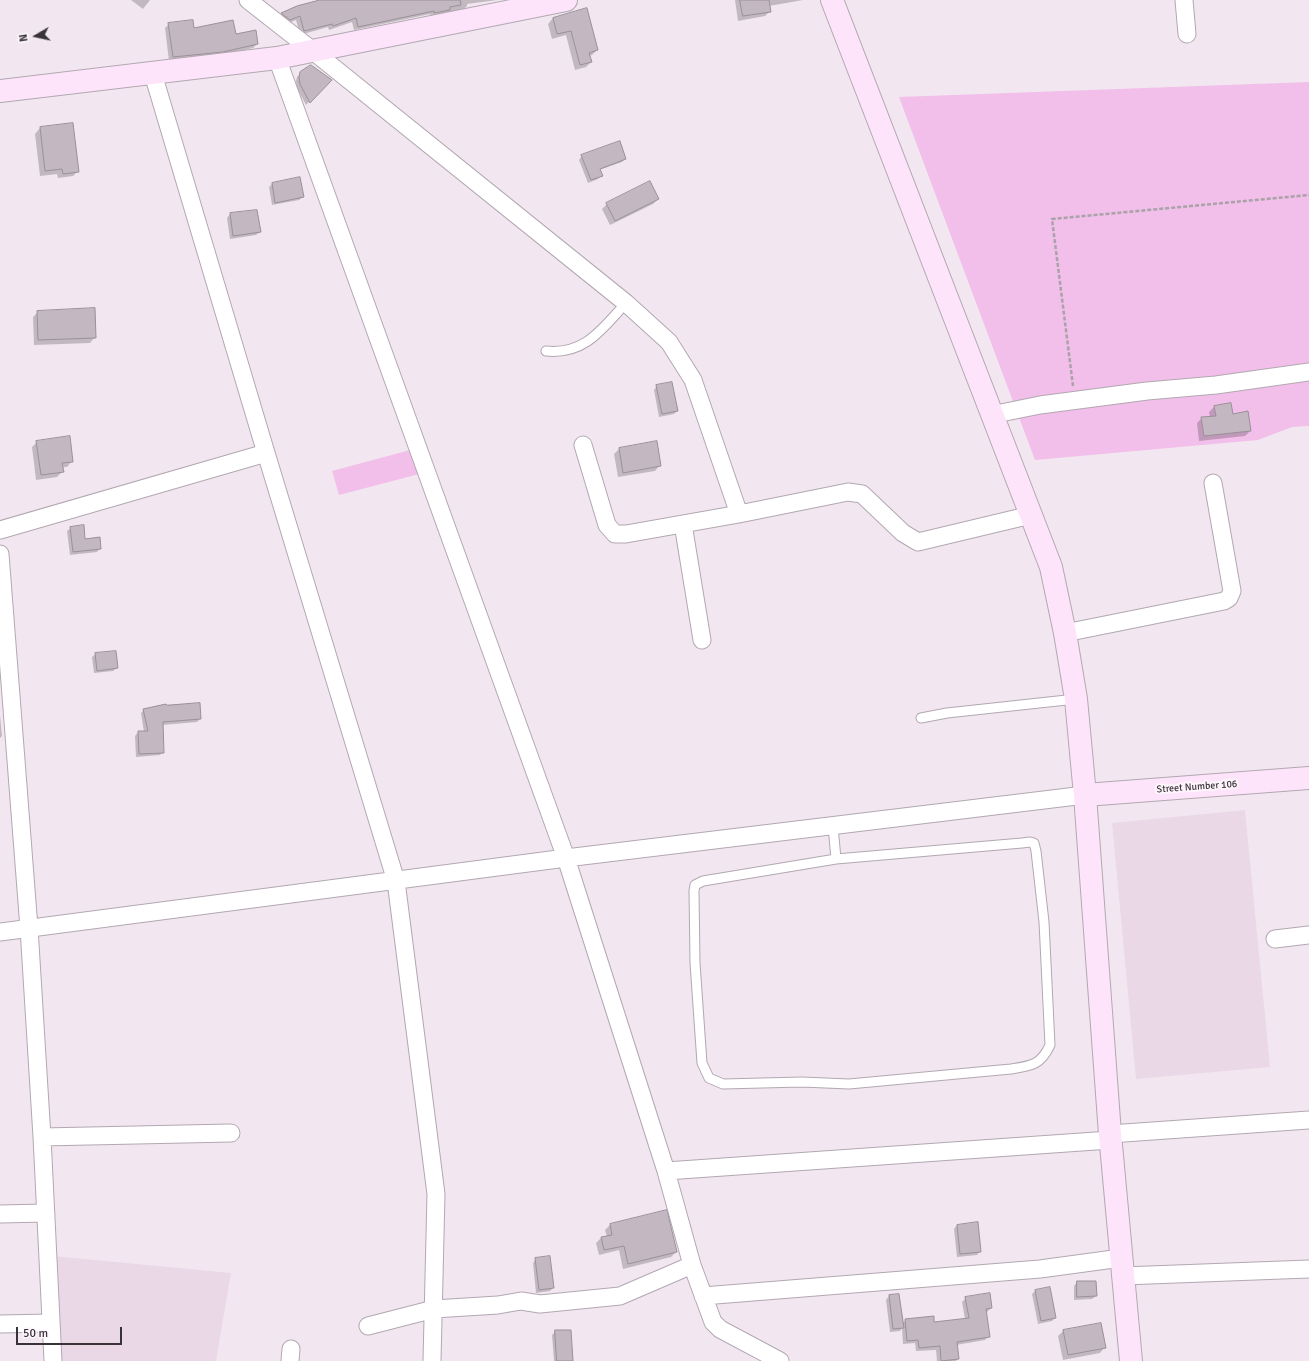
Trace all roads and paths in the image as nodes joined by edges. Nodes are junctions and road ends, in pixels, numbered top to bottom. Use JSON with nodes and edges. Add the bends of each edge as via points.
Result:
{"nodes":[{"id":1,"x":248,"y":0,"type":"edge"},
{"id":2,"x":566,"y":0,"type":"edge"},
{"id":3,"x":832,"y":0,"type":"edge"},
{"id":4,"x":1184,"y":0,"type":"edge"},
{"id":5,"x":1187,"y":34,"type":"dead end"},
{"id":6,"x":313,"y":51,"type":"junction"},
{"id":7,"x":277,"y":58,"type":"junction"},
{"id":8,"x":153,"y":74,"type":"junction"},
{"id":9,"x":0,"y":91,"type":"edge"},
{"id":10,"x":1309,"y":195,"type":"edge"},
{"id":11,"x":626,"y":303,"type":"junction"},
{"id":12,"x":546,"y":351,"type":"dead end"},
{"id":13,"x":1309,"y":372,"type":"edge"},
{"id":14,"x":1074,"y":401,"type":"junction"},
{"id":15,"x":991,"y":415,"type":"junction"},
{"id":16,"x":583,"y":445,"type":"dead end"},
{"id":17,"x":266,"y":453,"type":"junction"},
{"id":18,"x":1213,"y":483,"type":"dead end"},
{"id":19,"x":739,"y":514,"type":"junction"},
{"id":20,"x":1031,"y":515,"type":"junction"},
{"id":21,"x":683,"y":524,"type":"junction"},
{"id":22,"x":0,"y":530,"type":"edge"},
{"id":23,"x":0,"y":554,"type":"edge"},
{"id":24,"x":1065,"y":633,"type":"junction"},
{"id":25,"x":702,"y":640,"type":"dead end"},
{"id":26,"x":1076,"y":699,"type":"junction"},
{"id":27,"x":921,"y":718,"type":"dead end"},
{"id":28,"x":1309,"y":778,"type":"edge"},
{"id":29,"x":1085,"y":795,"type":"junction"},
{"id":30,"x":833,"y":826,"type":"junction"},
{"id":31,"x":566,"y":858,"type":"junction"},
{"id":32,"x":836,"y":859,"type":"junction"},
{"id":33,"x":396,"y":881,"type":"junction"},
{"id":34,"x":29,"y":928,"type":"junction"},
{"id":35,"x":0,"y":932,"type":"edge"},
{"id":36,"x":1309,"y":935,"type":"edge"},
{"id":37,"x":1275,"y":938,"type":"dead end"},
{"id":38,"x":1309,"y":1120,"type":"edge"},
{"id":39,"x":231,"y":1133,"type":"dead end"},
{"id":40,"x":42,"y":1137,"type":"junction"},
{"id":41,"x":1110,"y":1137,"type":"junction"},
{"id":42,"x":666,"y":1171,"type":"junction"},
{"id":43,"x":46,"y":1213,"type":"junction"},
{"id":44,"x":0,"y":1214,"type":"edge"},
{"id":45,"x":692,"y":1265,"type":"junction"},
{"id":46,"x":1122,"y":1267,"type":"junction"},
{"id":47,"x":1309,"y":1268,"type":"edge"},
{"id":48,"x":704,"y":1296,"type":"junction"},
{"id":49,"x":434,"y":1309,"type":"junction"},
{"id":50,"x":50,"y":1323,"type":"junction"},
{"id":51,"x":0,"y":1324,"type":"edge"},
{"id":52,"x":368,"y":1326,"type":"dead end"},
{"id":53,"x":53,"y":1361,"type":"edge"},
{"id":54,"x":432,"y":1361,"type":"edge"},
{"id":55,"x":780,"y":1361,"type":"edge"},
{"id":56,"x":1130,"y":1361,"type":"edge"}],
"edges":[{"from":1,"to":6,"type":"street"},
{"from":2,"to":6,"type":"street"},
{"from":3,"to":15,"type":"street"},
{"from":4,"to":5,"type":"street"},
{"from":6,"to":7,"type":"street"},
{"from":6,"to":11,"type":"street"},
{"from":7,"to":8,"type":"street"},
{"from":7,"to":31,"type":"street"},
{"from":8,"to":9,"type":"street"},
{"from":8,"to":17,"type":"street"},
{"from":10,"to":14,"type":"path","via":[[1052,219]]},
{"from":11,"to":12,"type":"lane","via":[[595,336],[583,344],[558,352]]},
{"from":11,"to":19,"type":"street","via":[[669,342],[693,380]]},
{"from":13,"to":14,"type":"street"},
{"from":14,"to":15,"type":"street"},
{"from":15,"to":20,"type":"street"},
{"from":16,"to":21,"type":"street","via":[[607,525],[615,534]]},
{"from":17,"to":22,"type":"street"},
{"from":17,"to":33,"type":"street"},
{"from":18,"to":24,"type":"street","via":[[1232,591],[1229,598]]},
{"from":19,"to":20,"type":"street","via":[[848,492],[862,494],[903,533],[918,542]]},
{"from":19,"to":21,"type":"street"},
{"from":20,"to":24,"type":"street","via":[[1051,568]]},
{"from":21,"to":25,"type":"street"},
{"from":23,"to":34,"type":"street"},
{"from":24,"to":26,"type":"street"},
{"from":26,"to":27,"type":"lane"},
{"from":26,"to":29,"type":"street"},
{"from":28,"to":29,"type":"street","name":"Street Number 106"},
{"from":29,"to":30,"type":"street"},
{"from":29,"to":41,"type":"street"},
{"from":30,"to":31,"type":"street"},
{"from":30,"to":32,"type":"lane"},
{"from":31,"to":33,"type":"street"},
{"from":31,"to":42,"type":"street"},
{"from":32,"to":32,"type":"lane","via":[[703,881],[695,885],[696,978],[702,1063],[709,1078],[724,1084],[849,1084],[1011,1069],[1032,1065],[1046,1055],[1050,1045],[1044,922],[1034,843]]},
{"from":33,"to":34,"type":"street"},
{"from":33,"to":49,"type":"street","via":[[436,1194]]},
{"from":34,"to":35,"type":"street"},
{"from":34,"to":40,"type":"street"},
{"from":36,"to":37,"type":"street"},
{"from":38,"to":41,"type":"street"},
{"from":39,"to":40,"type":"street"},
{"from":40,"to":43,"type":"street"},
{"from":41,"to":42,"type":"street"},
{"from":41,"to":46,"type":"street"},
{"from":42,"to":45,"type":"street"},
{"from":43,"to":44,"type":"street"},
{"from":43,"to":50,"type":"street"},
{"from":45,"to":48,"type":"street"},
{"from":45,"to":49,"type":"street","via":[[620,1296],[540,1304],[521,1301]]},
{"from":46,"to":47,"type":"street"},
{"from":46,"to":48,"type":"street","via":[[1040,1269]]},
{"from":46,"to":56,"type":"street"},
{"from":48,"to":55,"type":"street","via":[[713,1322],[720,1329]]},
{"from":49,"to":52,"type":"street"},
{"from":49,"to":54,"type":"street"},
{"from":50,"to":51,"type":"street"},
{"from":50,"to":53,"type":"street"}]}
